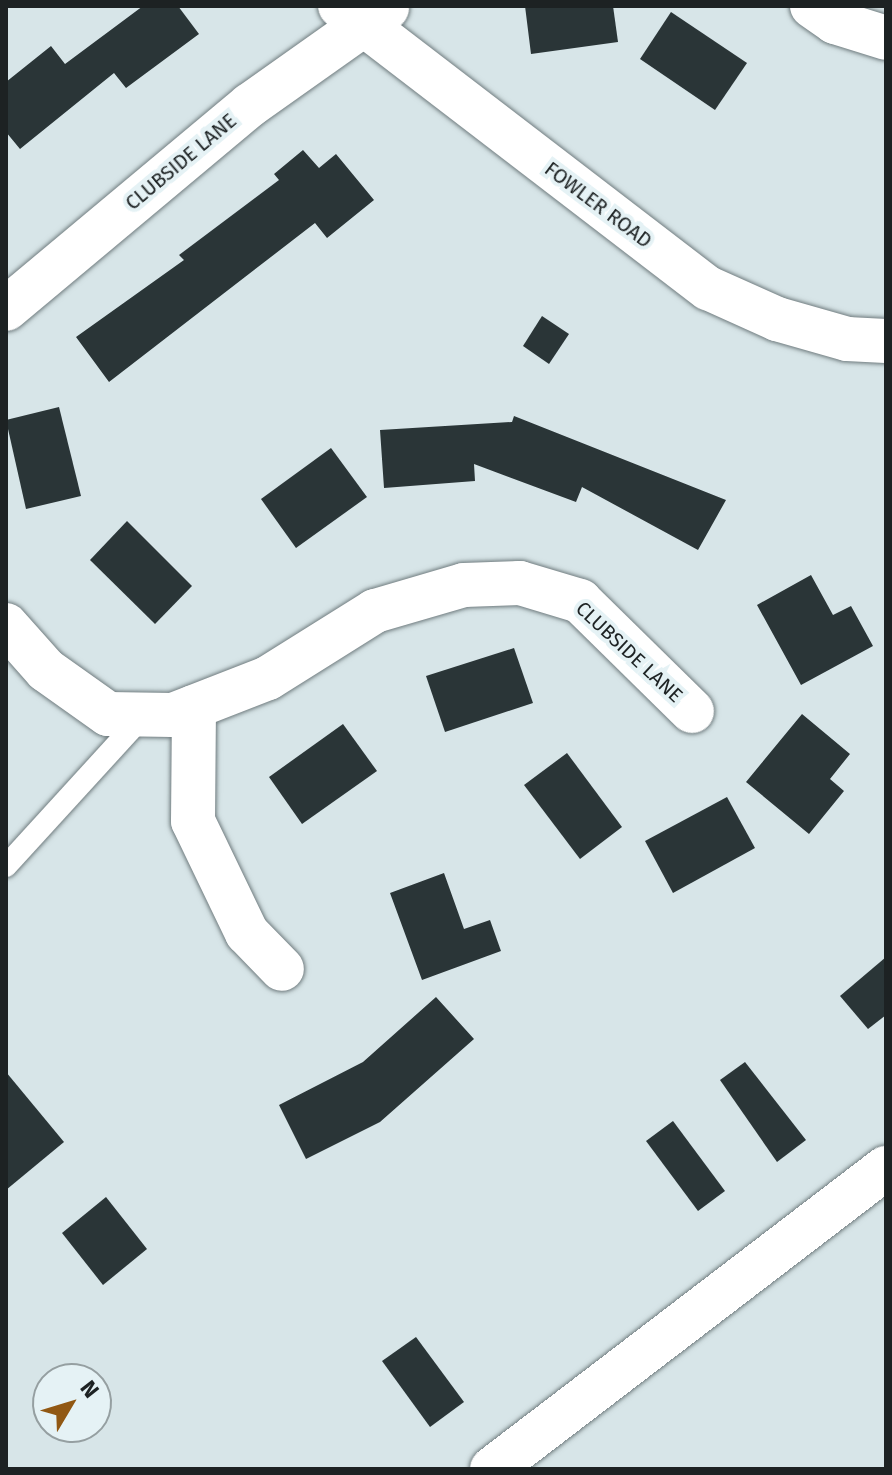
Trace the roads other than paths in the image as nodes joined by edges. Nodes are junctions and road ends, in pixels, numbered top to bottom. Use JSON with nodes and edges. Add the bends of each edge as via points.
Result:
{"nodes":[{"id":1,"x":812,"y":6,"type":"edge"},
{"id":2,"x":364,"y":12,"type":"edge"},
{"id":3,"x":886,"y":38,"type":"edge"},
{"id":4,"x":6,"y":309,"type":"edge"},
{"id":5,"x":886,"y":341,"type":"edge"},
{"id":6,"x":6,"y":625,"type":"edge"},
{"id":7,"x":194,"y":707,"type":"junction"},
{"id":8,"x":692,"y":711,"type":"dead end"},
{"id":9,"x":144,"y":715,"type":"junction"},
{"id":10,"x":6,"y":866,"type":"edge"},
{"id":11,"x":282,"y":969,"type":"dead end"},
{"id":12,"x":886,"y":1168,"type":"edge"},
{"id":13,"x":492,"y":1469,"type":"edge"}],
"edges":[{"from":1,"to":3,"type":"street","via":[[835,22]]},
{"from":2,"to":4,"type":"street","name":"CLUBSIDE LANE"},
{"from":2,"to":5,"type":"street","name":"FOWLER ROAD","via":[[708,288],[777,319],[847,339]]},
{"from":6,"to":9,"type":"street","name":"CLUBSIDE LANE","via":[[46,670],[108,714]]},
{"from":7,"to":8,"type":"street","name":"CLUBSIDE LANE","via":[[268,678],[375,611],[464,585],[520,583],[580,601]]},
{"from":7,"to":9,"type":"street","name":"CLUBSIDE LANE"},
{"from":7,"to":11,"type":"street","via":[[193,821],[247,933]]},
{"from":9,"to":10,"type":"lane"},
{"from":12,"to":13,"type":"street"}]}
